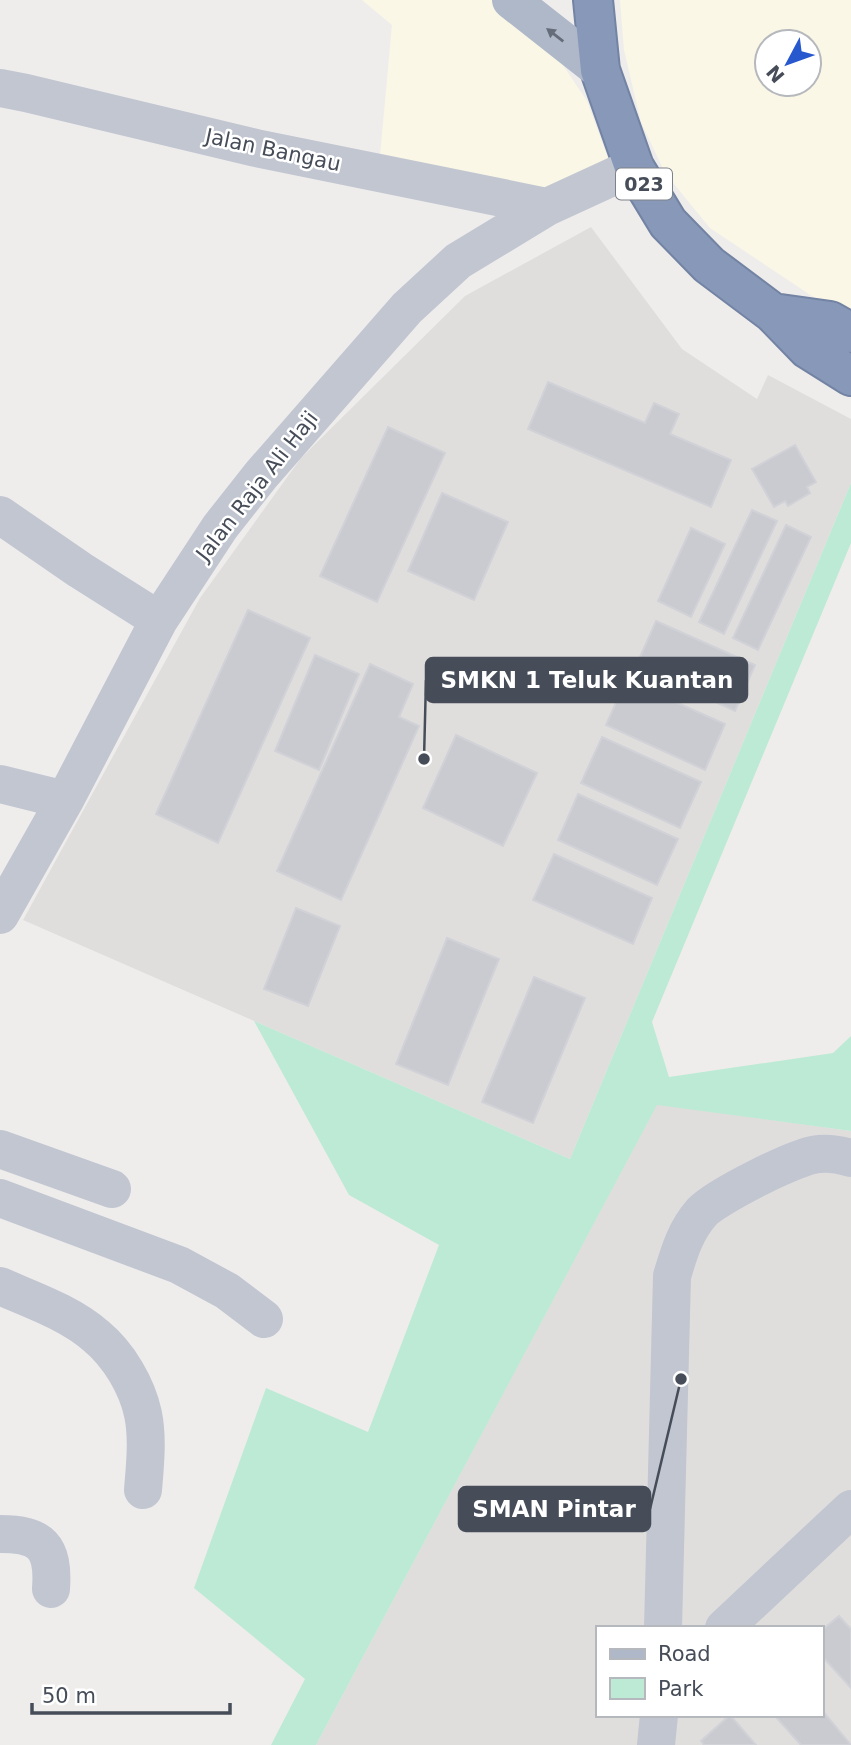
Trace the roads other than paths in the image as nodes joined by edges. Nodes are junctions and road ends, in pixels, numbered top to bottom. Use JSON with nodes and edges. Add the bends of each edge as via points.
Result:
{"nodes":[{"id":1,"x":511,"y":0,"type":"edge"},
{"id":2,"x":589,"y":3,"type":"edge"},
{"id":3,"x":600,"y":70,"type":"junction"},
{"id":4,"x":0,"y":88,"type":"edge"},
{"id":5,"x":634,"y":167,"type":"junction"},
{"id":6,"x":547,"y":207,"type":"junction"},
{"id":7,"x":773,"y":313,"type":"junction"},
{"id":8,"x":851,"y":333,"type":"edge"},
{"id":9,"x":851,"y":376,"type":"edge"},
{"id":10,"x":0,"y":515,"type":"edge"},
{"id":11,"x":159,"y":620,"type":"junction"},
{"id":12,"x":0,"y":784,"type":"edge"},
{"id":13,"x":65,"y":800,"type":"junction"},
{"id":14,"x":0,"y":915,"type":"edge"},
{"id":15,"x":0,"y":1149,"type":"edge"},
{"id":16,"x":851,"y":1158,"type":"edge"},
{"id":17,"x":112,"y":1189,"type":"dead end"},
{"id":18,"x":0,"y":1198,"type":"edge"},
{"id":19,"x":0,"y":1286,"type":"edge"},
{"id":20,"x":264,"y":1319,"type":"dead end"},
{"id":21,"x":143,"y":1490,"type":"dead end"},
{"id":22,"x":851,"y":1509,"type":"edge"},
{"id":23,"x":0,"y":1534,"type":"edge"},
{"id":24,"x":51,"y":1589,"type":"dead end"},
{"id":25,"x":663,"y":1626,"type":"edge"},
{"id":26,"x":726,"y":1626,"type":"edge"},
{"id":27,"x":659,"y":1717,"type":"edge"},
{"id":28,"x":656,"y":1745,"type":"edge"}],
"edges":[{"from":3,"to":1,"type":"main road","one_way":true},
{"from":2,"to":3,"type":"highway","number":"023"},
{"from":3,"to":5,"type":"highway","number":"023"},
{"from":4,"to":6,"type":"street","name":"Jalan Bangau","via":[[256,148]]},
{"from":5,"to":6,"type":"street","name":"Jalan Raja Ali Haji"},
{"from":5,"to":7,"type":"highway","number":"023","via":[[668,223],[709,265]]},
{"from":6,"to":11,"type":"street","name":"Jalan Raja Ali Haji","via":[[458,261],[407,308],[220,527]]},
{"from":7,"to":8,"type":"highway","number":"023","via":[[830,321]]},
{"from":7,"to":9,"type":"highway","number":"023","via":[[808,349]]},
{"from":10,"to":11,"type":"street"},
{"from":11,"to":13,"type":"street","name":"Jalan Raja Ali Haji"},
{"from":12,"to":13,"type":"street"},
{"from":13,"to":14,"type":"street","name":"Jalan Raja Ali Haji"},
{"from":15,"to":17,"type":"street"},
{"from":16,"to":25,"type":"street","via":[[816,1154],[719,1198],[688,1231],[672,1276]]},
{"from":18,"to":20,"type":"street","via":[[179,1265],[227,1291]]},
{"from":19,"to":21,"type":"street","via":[[97,1336],[117,1360],[136,1388],[144,1416]]},
{"from":22,"to":26,"type":"street"},
{"from":23,"to":24,"type":"street","via":[[28,1535],[48,1552]]},
{"from":27,"to":28,"type":"street"}]}
